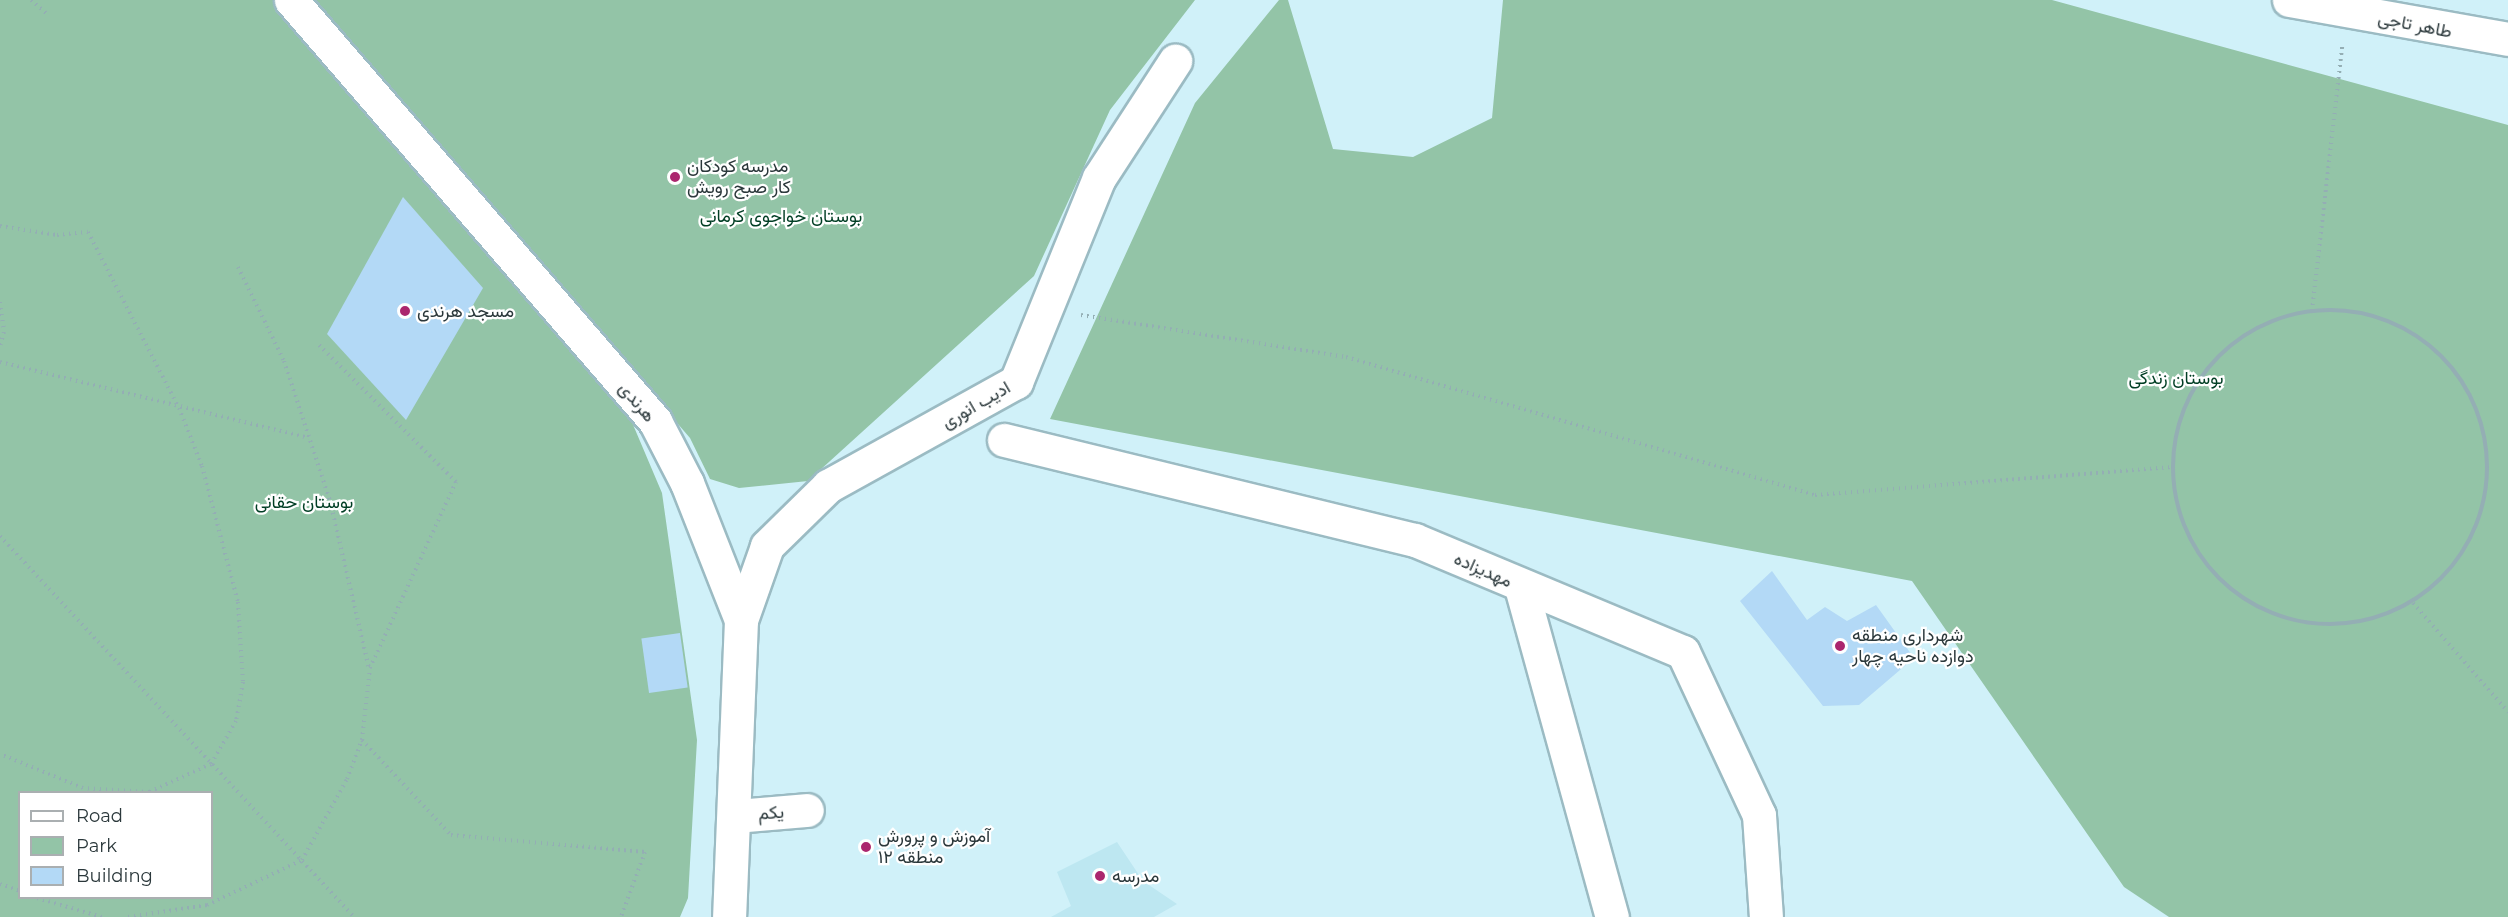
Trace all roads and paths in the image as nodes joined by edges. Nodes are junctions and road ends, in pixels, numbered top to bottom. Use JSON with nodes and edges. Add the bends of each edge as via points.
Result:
{"nodes":[{"id":1,"x":31,"y":0,"type":"edge"},
{"id":2,"x":291,"y":0,"type":"edge"},
{"id":3,"x":2289,"y":0,"type":"edge"},
{"id":4,"x":2346,"y":11,"type":"junction"},
{"id":5,"x":48,"y":15,"type":"dead end"},
{"id":6,"x":2469,"y":35,"type":"junction"},
{"id":7,"x":2508,"y":39,"type":"edge"},
{"id":8,"x":2508,"y":60,"type":"edge"},
{"id":9,"x":1175,"y":61,"type":"dead end"},
{"id":10,"x":0,"y":226,"type":"edge"},
{"id":11,"x":238,"y":267,"type":"dead end"},
{"id":12,"x":0,"y":302,"type":"edge"},
{"id":13,"x":1046,"y":309,"type":"junction"},
{"id":14,"x":2312,"y":310,"type":"junction"},
{"id":15,"x":316,"y":342,"type":"dead end"},
{"id":16,"x":0,"y":346,"type":"edge"},
{"id":17,"x":0,"y":362,"type":"edge"},
{"id":18,"x":179,"y":408,"type":"junction"},
{"id":19,"x":309,"y":438,"type":"junction"},
{"id":20,"x":1004,"y":440,"type":"dead end"},
{"id":21,"x":2172,"y":467,"type":"junction"},
{"id":22,"x":0,"y":536,"type":"edge"},
{"id":23,"x":1521,"y":587,"type":"junction"},
{"id":24,"x":2413,"y":603,"type":"junction"},
{"id":25,"x":741,"y":620,"type":"junction"},
{"id":26,"x":370,"y":668,"type":"junction"},
{"id":27,"x":2508,"y":712,"type":"edge"},
{"id":28,"x":362,"y":740,"type":"junction"},
{"id":29,"x":0,"y":754,"type":"edge"},
{"id":30,"x":210,"y":764,"type":"junction"},
{"id":31,"x":132,"y":791,"type":"edge"},
{"id":32,"x":151,"y":791,"type":"edge"},
{"id":33,"x":807,"y":810,"type":"dead end"},
{"id":34,"x":736,"y":816,"type":"junction"},
{"id":35,"x":302,"y":860,"type":"junction"},
{"id":36,"x":0,"y":885,"type":"edge"},
{"id":37,"x":18,"y":890,"type":"edge"},
{"id":38,"x":44,"y":899,"type":"edge"},
{"id":39,"x":733,"y":914,"type":"edge"},
{"id":40,"x":102,"y":917,"type":"edge"},
{"id":41,"x":128,"y":917,"type":"edge"},
{"id":42,"x":354,"y":917,"type":"edge"},
{"id":43,"x":621,"y":917,"type":"edge"},
{"id":44,"x":1612,"y":917,"type":"edge"},
{"id":45,"x":1766,"y":917,"type":"edge"}],
"edges":[{"from":1,"to":5,"type":"path"},
{"from":2,"to":25,"type":"street","name":"هرندی","via":[[655,422],[687,483]]},
{"from":3,"to":4,"type":"street","name":"طاهر تاجی"},
{"from":4,"to":6,"type":"street","name":"طاهر تاجی"},
{"from":4,"to":14,"type":"path"},
{"from":6,"to":7,"type":"street","name":"طاهر تاجی"},
{"from":6,"to":8,"type":"street"},
{"from":9,"to":13,"type":"street","name":"ادیب انوری","via":[[1099,178]]},
{"from":10,"to":18,"type":"path","via":[[57,235],[88,232]]},
{"from":11,"to":19,"type":"path","via":[[284,361]]},
{"from":12,"to":16,"type":"path","via":[[4,332]]},
{"from":13,"to":21,"type":"path","via":[[1346,357],[1815,495]]},
{"from":13,"to":25,"type":"street","name":"ادیب انوری","via":[[1016,382],[828,486],[766,546]]},
{"from":14,"to":21,"type":"path","via":[[2267,322],[2228,346],[2198,380],[2178,422]]},
{"from":14,"to":24,"type":"path","via":[[2365,313],[2415,333],[2455,369],[2480,416],[2489,468],[2480,521],[2453,568]]},
{"from":15,"to":26,"type":"path","via":[[456,482]]},
{"from":17,"to":18,"type":"path"},
{"from":18,"to":19,"type":"path"},
{"from":18,"to":30,"type":"path","via":[[202,466],[238,602],[240,701],[236,721]]},
{"from":19,"to":26,"type":"path","via":[[330,501]]},
{"from":20,"to":23,"type":"street","name":"مهدیزاده","via":[[1415,540]]},
{"from":21,"to":24,"type":"path","via":[[2179,514],[2200,557],[2232,592],[2274,615],[2321,625],[2368,621]]},
{"from":22,"to":30,"type":"path"},
{"from":23,"to":44,"type":"street"},
{"from":23,"to":45,"type":"street","name":"مهدیزاده","via":[[1683,652],[1759,815]]},
{"from":24,"to":27,"type":"path"},
{"from":25,"to":34,"type":"street","name":"هرندی"},
{"from":26,"to":28,"type":"path"},
{"from":28,"to":35,"type":"path","via":[[347,779]]},
{"from":28,"to":43,"type":"path","via":[[451,835],[645,852]]},
{"from":29,"to":31,"type":"path","via":[[83,788]]},
{"from":30,"to":32,"type":"path"},
{"from":30,"to":35,"type":"path"},
{"from":33,"to":34,"type":"street","name":"یکم"},
{"from":34,"to":39,"type":"street","name":"هرندی"},
{"from":35,"to":41,"type":"path","via":[[207,905]]},
{"from":35,"to":42,"type":"path"},
{"from":36,"to":37,"type":"path"},
{"from":38,"to":40,"type":"path"}]}
